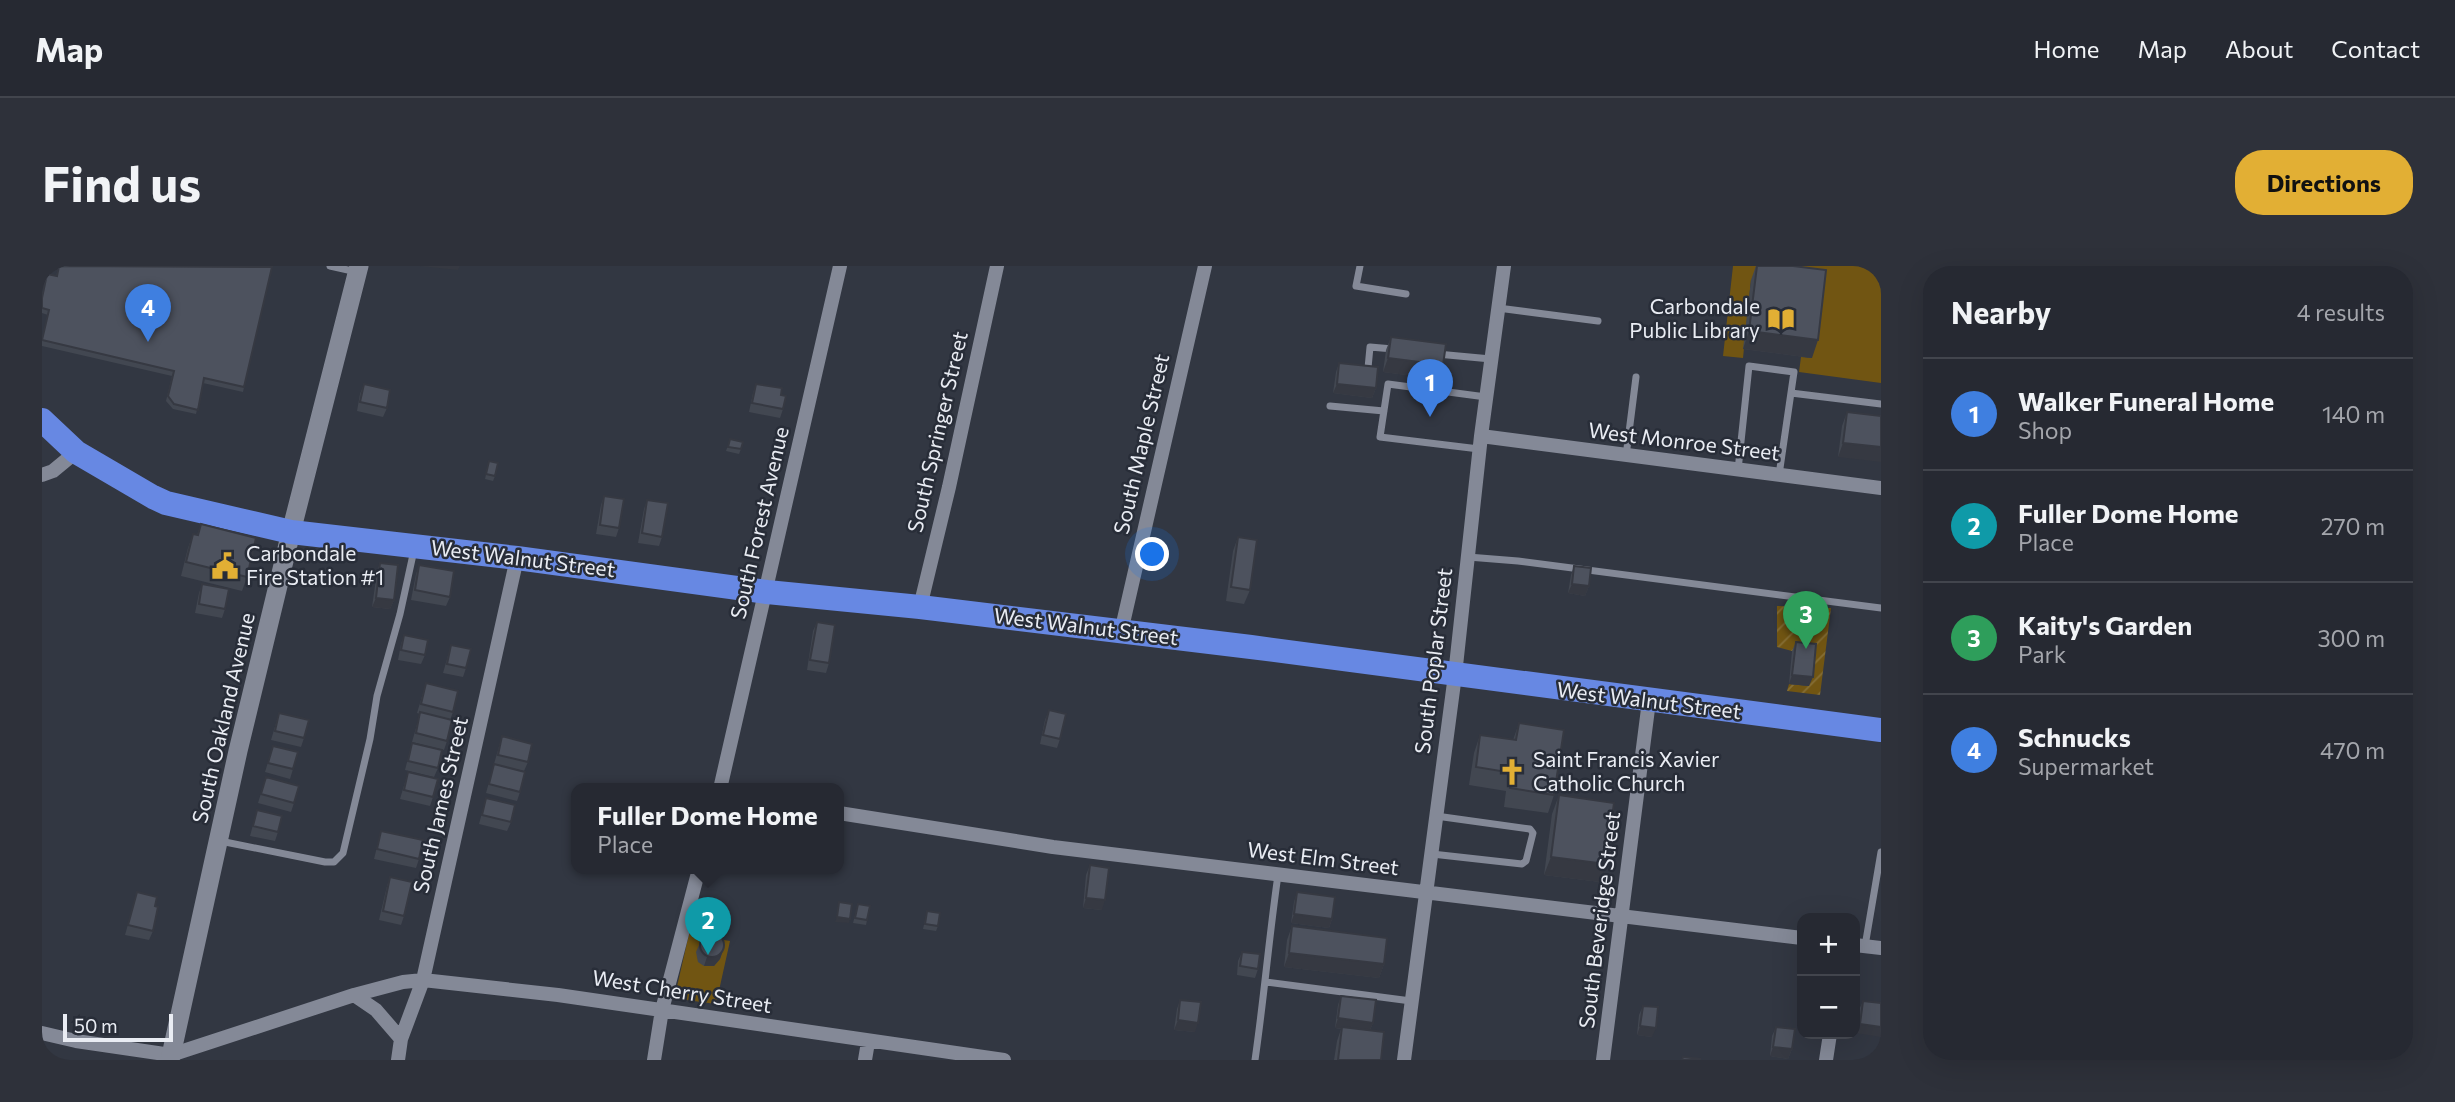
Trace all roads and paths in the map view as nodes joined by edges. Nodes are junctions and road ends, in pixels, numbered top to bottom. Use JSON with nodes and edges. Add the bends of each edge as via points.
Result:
{"nodes":[{"id":1,"x":330,"y":266,"type":"edge"},
{"id":2,"x":840,"y":266,"type":"edge"},
{"id":3,"x":997,"y":266,"type":"edge"},
{"id":4,"x":1205,"y":266,"type":"edge"},
{"id":5,"x":1360,"y":266,"type":"edge"},
{"id":6,"x":1504,"y":266,"type":"edge"},
{"id":7,"x":359,"y":269,"type":"edge"},
{"id":8,"x":1406,"y":294,"type":"dead end"},
{"id":9,"x":1498,"y":308,"type":"junction"},
{"id":10,"x":1598,"y":321,"type":"dead end"},
{"id":11,"x":1397,"y":349,"type":"edge"},
{"id":12,"x":1424,"y":352,"type":"edge"},
{"id":13,"x":1492,"y":359,"type":"junction"},
{"id":14,"x":1368,"y":368,"type":"edge"},
{"id":15,"x":1636,"y":377,"type":"dead end"},
{"id":16,"x":1791,"y":393,"type":"junction"},
{"id":17,"x":1486,"y":397,"type":"junction"},
{"id":18,"x":1881,"y":404,"type":"edge"},
{"id":19,"x":1331,"y":405,"type":"dead end"},
{"id":20,"x":1384,"y":411,"type":"junction"},
{"id":21,"x":42,"y":420,"type":"edge"},
{"id":22,"x":1481,"y":443,"type":"junction"},
{"id":23,"x":76,"y":452,"type":"junction"},
{"id":24,"x":1626,"y":456,"type":"junction"},
{"id":25,"x":1738,"y":470,"type":"junction"},
{"id":26,"x":42,"y":475,"type":"edge"},
{"id":27,"x":1779,"y":475,"type":"junction"},
{"id":28,"x":1881,"y":488,"type":"edge"},
{"id":29,"x":291,"y":532,"type":"junction"},
{"id":30,"x":415,"y":546,"type":"junction"},
{"id":31,"x":1468,"y":557,"type":"junction"},
{"id":32,"x":517,"y":558,"type":"junction"},
{"id":33,"x":767,"y":592,"type":"junction"},
{"id":34,"x":919,"y":607,"type":"junction"},
{"id":35,"x":1881,"y":608,"type":"edge"},
{"id":36,"x":1121,"y":632,"type":"junction"},
{"id":37,"x":1455,"y":675,"type":"junction"},
{"id":38,"x":1649,"y":701,"type":"junction"},
{"id":39,"x":1881,"y":730,"type":"edge"},
{"id":40,"x":721,"y":783,"type":"edge"},
{"id":41,"x":844,"y":814,"type":"edge"},
{"id":42,"x":1436,"y":816,"type":"junction"},
{"id":43,"x":219,"y":840,"type":"junction"},
{"id":44,"x":1881,"y":852,"type":"edge"},
{"id":45,"x":1431,"y":854,"type":"junction"},
{"id":46,"x":698,"y":874,"type":"edge"},
{"id":47,"x":1278,"y":875,"type":"junction"},
{"id":48,"x":1426,"y":893,"type":"junction"},
{"id":49,"x":1621,"y":915,"type":"junction"},
{"id":50,"x":1797,"y":937,"type":"edge"},
{"id":51,"x":1860,"y":945,"type":"edge"},
{"id":52,"x":1881,"y":948,"type":"edge"},
{"id":53,"x":423,"y":980,"type":"junction"},
{"id":54,"x":1266,"y":982,"type":"junction"},
{"id":55,"x":354,"y":995,"type":"junction"},
{"id":56,"x":1412,"y":1001,"type":"junction"},
{"id":57,"x":662,"y":1010,"type":"junction"},
{"id":58,"x":42,"y":1033,"type":"edge"},
{"id":59,"x":401,"y":1039,"type":"junction"},
{"id":60,"x":1829,"y":1039,"type":"edge"},
{"id":61,"x":868,"y":1042,"type":"junction"},
{"id":62,"x":171,"y":1058,"type":"edge"},
{"id":63,"x":398,"y":1060,"type":"edge"},
{"id":64,"x":654,"y":1060,"type":"edge"},
{"id":65,"x":866,"y":1060,"type":"edge"},
{"id":66,"x":1004,"y":1060,"type":"edge"},
{"id":67,"x":1255,"y":1060,"type":"edge"},
{"id":68,"x":1404,"y":1060,"type":"edge"},
{"id":69,"x":1603,"y":1060,"type":"edge"},
{"id":70,"x":1826,"y":1060,"type":"edge"}],
"edges":[{"from":1,"to":7,"type":"lane"},
{"from":2,"to":33,"type":"street","name":"South Forest Avenue"},
{"from":3,"to":34,"type":"street","name":"South Springer Street"},
{"from":4,"to":36,"type":"street","name":"South Maple Street"},
{"from":5,"to":8,"type":"lane","via":[[1356,286]]},
{"from":6,"to":9,"type":"street","name":"South Poplar Street"},
{"from":7,"to":29,"type":"street","name":"South Oakland Avenue"},
{"from":9,"to":10,"type":"lane"},
{"from":9,"to":13,"type":"street","name":"South Poplar Street"},
{"from":11,"to":14,"type":"lane","via":[[1370,347]]},
{"from":12,"to":13,"type":"lane"},
{"from":13,"to":17,"type":"street","name":"South Poplar Street"},
{"from":15,"to":24,"type":"lane"},
{"from":16,"to":18,"type":"lane"},
{"from":16,"to":25,"type":"lane","via":[[1794,372],[1749,366]]},
{"from":16,"to":27,"type":"lane"},
{"from":17,"to":20,"type":"lane","via":[[1388,384]]},
{"from":17,"to":22,"type":"street","name":"South Poplar Street"},
{"from":19,"to":20,"type":"lane"},
{"from":20,"to":22,"type":"lane","via":[[1380,437]]},
{"from":21,"to":23,"type":"highway","name":"West Walnut Street"},
{"from":22,"to":24,"type":"street","name":"West Monroe Street"},
{"from":22,"to":31,"type":"street","name":"South Poplar Street"},
{"from":23,"to":26,"type":"street"},
{"from":23,"to":29,"type":"highway","name":"West Walnut Street","via":[[166,503]]},
{"from":24,"to":25,"type":"street","name":"West Monroe Street"},
{"from":25,"to":27,"type":"street","name":"West Monroe Street"},
{"from":27,"to":28,"type":"street","name":"West Monroe Street"},
{"from":29,"to":30,"type":"highway","name":"West Walnut Street"},
{"from":29,"to":43,"type":"street","name":"South Oakland Avenue"},
{"from":30,"to":32,"type":"highway","name":"West Walnut Street"},
{"from":30,"to":43,"type":"lane","via":[[343,853],[334,862],[310,860]]},
{"from":31,"to":35,"type":"lane"},
{"from":31,"to":37,"type":"street","name":"South Poplar Street"},
{"from":32,"to":33,"type":"highway","name":"West Walnut Street"},
{"from":32,"to":53,"type":"street","name":"South James Street"},
{"from":33,"to":34,"type":"highway","name":"West Walnut Street"},
{"from":33,"to":40,"type":"street","name":"South Forest Avenue"},
{"from":34,"to":36,"type":"highway","name":"West Walnut Street"},
{"from":36,"to":37,"type":"highway","name":"West Walnut Street"},
{"from":37,"to":38,"type":"highway","name":"West Walnut Street"},
{"from":37,"to":42,"type":"street","name":"South Poplar Street"},
{"from":38,"to":39,"type":"highway","name":"West Walnut Street"},
{"from":38,"to":49,"type":"street","name":"South Beveridge Street"},
{"from":41,"to":47,"type":"street","name":"West Elm Street","via":[[1053,847]]},
{"from":42,"to":45,"type":"street","name":"South Poplar Street"},
{"from":42,"to":45,"type":"lane","via":[[1533,833],[1522,864]]},
{"from":43,"to":62,"type":"street","name":"South Oakland Avenue"},
{"from":44,"to":51,"type":"lane"},
{"from":45,"to":48,"type":"street","name":"South Poplar Street"},
{"from":46,"to":57,"type":"street"},
{"from":47,"to":48,"type":"street","name":"West Elm Street"},
{"from":47,"to":54,"type":"lane"},
{"from":48,"to":49,"type":"street","name":"West Elm Street"},
{"from":48,"to":56,"type":"street","name":"South Poplar Street"},
{"from":49,"to":50,"type":"street","name":"West Elm Street"},
{"from":49,"to":69,"type":"street","name":"South Beveridge Street"},
{"from":51,"to":52,"type":"street"},
{"from":53,"to":55,"type":"street","name":"West Cherry Street"},
{"from":53,"to":57,"type":"street","name":"West Cherry Street"},
{"from":53,"to":59,"type":"street","name":"South James Street"},
{"from":54,"to":56,"type":"lane"},
{"from":54,"to":67,"type":"lane"},
{"from":55,"to":59,"type":"street","via":[[376,1010]]},
{"from":55,"to":62,"type":"street","name":"West Cherry Street"},
{"from":56,"to":68,"type":"street","name":"South Poplar Street"},
{"from":57,"to":61,"type":"street","name":"West Cherry Street"},
{"from":57,"to":64,"type":"street"},
{"from":58,"to":62,"type":"street"},
{"from":59,"to":63,"type":"street","name":"South James Street"},
{"from":60,"to":70,"type":"street"},
{"from":61,"to":65,"type":"street"},
{"from":61,"to":66,"type":"street","name":"West Cherry Street"}]}
